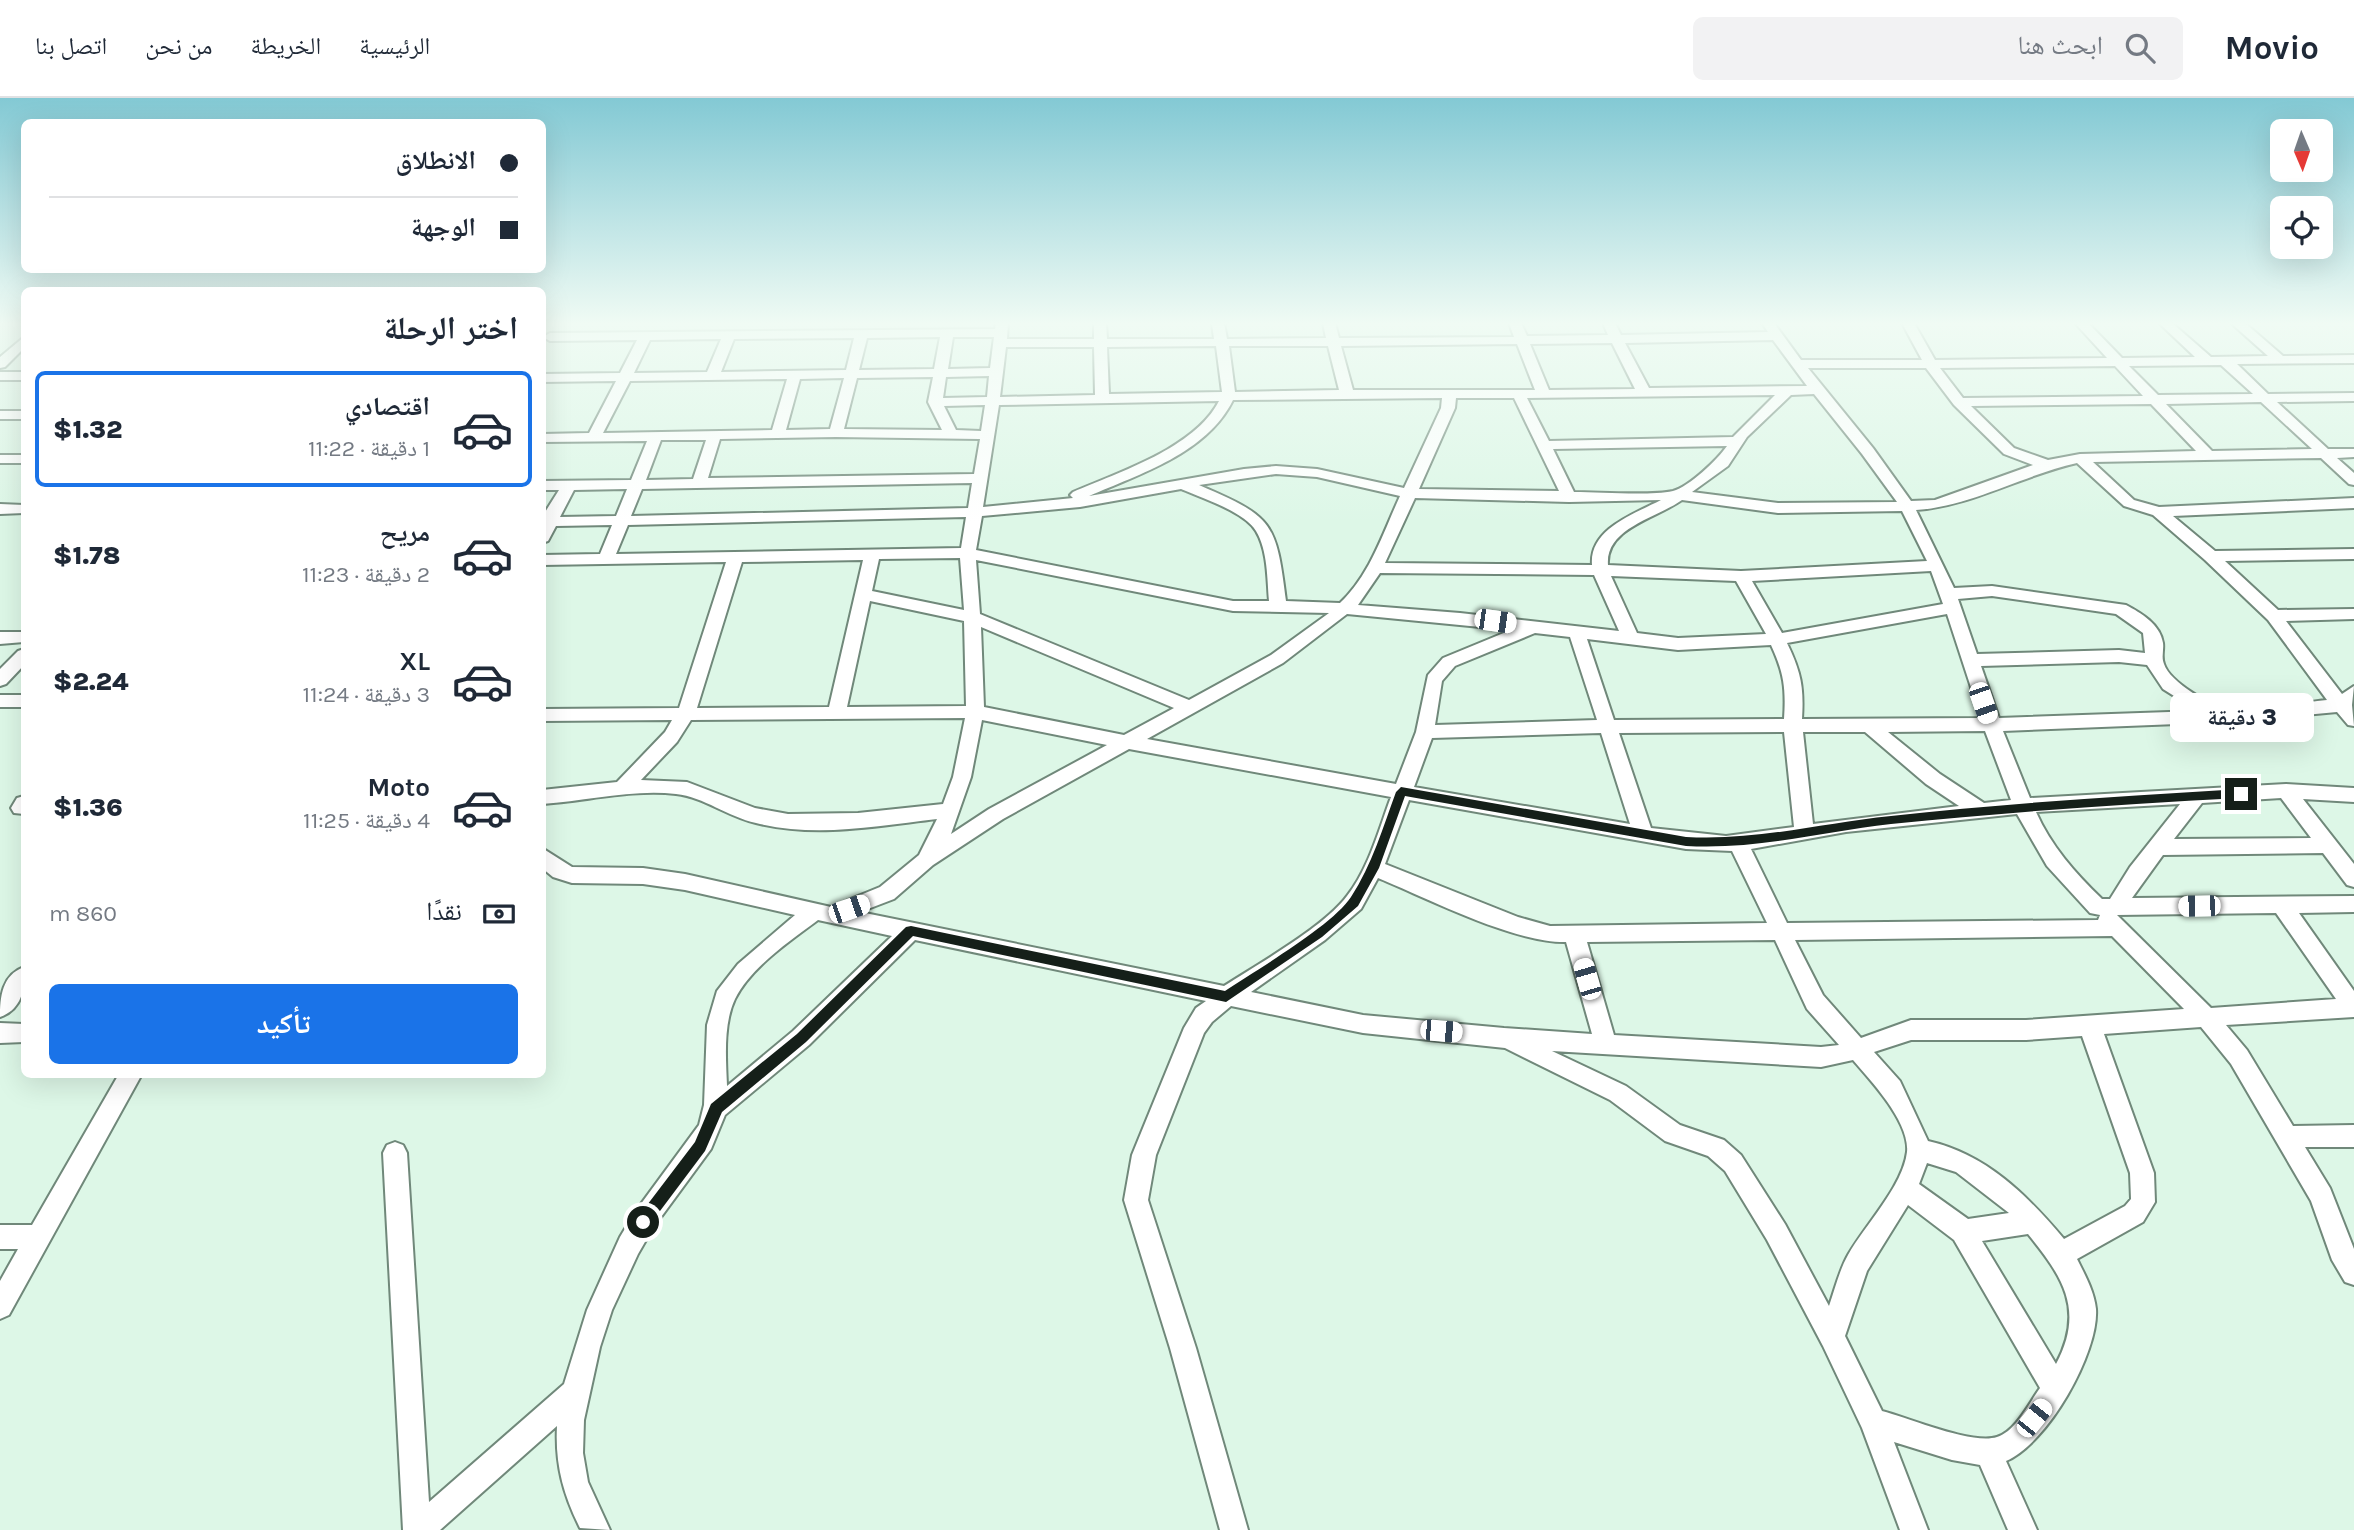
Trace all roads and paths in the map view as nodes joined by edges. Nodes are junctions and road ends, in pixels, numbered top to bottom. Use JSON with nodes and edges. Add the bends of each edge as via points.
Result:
{"nodes":[{"id":1,"x":620,"y":390,"type":"edge"},
{"id":2,"x":791,"y":390,"type":"edge"},
{"id":3,"x":847,"y":390,"type":"edge"},
{"id":4,"x":937,"y":390,"type":"edge"},
{"id":5,"x":994,"y":390,"type":"edge"},
{"id":6,"x":1102,"y":390,"type":"edge"},
{"id":7,"x":1228,"y":390,"type":"edge"},
{"id":8,"x":1346,"y":390,"type":"edge"},
{"id":9,"x":1542,"y":390,"type":"edge"},
{"id":10,"x":1642,"y":390,"type":"edge"},
{"id":11,"x":1788,"y":390,"type":"junction"},
{"id":12,"x":1817,"y":390,"type":"joint"},
{"id":13,"x":1950,"y":390,"type":"edge"},
{"id":14,"x":2145,"y":390,"type":"edge"},
{"id":15,"x":2255,"y":390,"type":"edge"},
{"id":16,"x":1644,"y":393,"type":"junction"},
{"id":17,"x":1347,"y":394,"type":"junction"},
{"id":18,"x":1544,"y":394,"type":"junction"},
{"id":19,"x":1449,"y":395,"type":"junction"},
{"id":20,"x":1519,"y":395,"type":"junction"},
{"id":21,"x":1229,"y":396,"type":"junction"},
{"id":22,"x":2354,"y":397,"type":"edge"},
{"id":23,"x":1102,"y":398,"type":"junction"},
{"id":24,"x":2265,"y":399,"type":"junction"},
{"id":25,"x":2155,"y":400,"type":"junction"},
{"id":26,"x":993,"y":401,"type":"junction"},
{"id":27,"x":935,"y":402,"type":"junction"},
{"id":28,"x":1959,"y":402,"type":"junction"},
{"id":29,"x":0,"y":415,"type":"edge"},
{"id":30,"x":21,"y":415,"type":"edge"},
{"id":31,"x":836,"y":433,"type":"junction"},
{"id":32,"x":778,"y":434,"type":"junction"},
{"id":33,"x":951,"y":434,"type":"junction"},
{"id":34,"x":986,"y":435,"type":"junction"},
{"id":35,"x":656,"y":436,"type":"junction"},
{"id":36,"x":714,"y":436,"type":"junction"},
{"id":37,"x":594,"y":437,"type":"junction"},
{"id":38,"x":546,"y":438,"type":"edge"},
{"id":39,"x":1737,"y":441,"type":"junction"},
{"id":40,"x":1543,"y":445,"type":"junction"},
{"id":41,"x":2327,"y":453,"type":"junction"},
{"id":42,"x":2354,"y":453,"type":"edge"},
{"id":43,"x":2207,"y":454,"type":"junction"},
{"id":44,"x":2080,"y":458,"type":"junction"},
{"id":45,"x":0,"y":459,"type":"edge"},
{"id":46,"x":21,"y":459,"type":"edge"},
{"id":47,"x":2047,"y":466,"type":"junction"},
{"id":48,"x":978,"y":478,"type":"junction"},
{"id":49,"x":2354,"y":481,"type":"edge"},
{"id":50,"x":699,"y":483,"type":"junction"},
{"id":51,"x":635,"y":484,"type":"junction"},
{"id":52,"x":1184,"y":484,"type":"junction"},
{"id":53,"x":569,"y":485,"type":"junction"},
{"id":54,"x":546,"y":486,"type":"edge"},
{"id":55,"x":1407,"y":493,"type":"junction"},
{"id":56,"x":1680,"y":495,"type":"junction"},
{"id":57,"x":1569,"y":496,"type":"junction"},
{"id":58,"x":2354,"y":503,"type":"edge"},
{"id":59,"x":1058,"y":505,"type":"junction"},
{"id":60,"x":1907,"y":507,"type":"junction"},
{"id":61,"x":0,"y":509,"type":"edge"},
{"id":62,"x":21,"y":509,"type":"edge"},
{"id":63,"x":2158,"y":512,"type":"junction"},
{"id":64,"x":974,"y":513,"type":"junction"},
{"id":65,"x":621,"y":521,"type":"junction"},
{"id":66,"x":546,"y":522,"type":"edge"},
{"id":67,"x":968,"y":553,"type":"junction"},
{"id":68,"x":872,"y":554,"type":"junction"},
{"id":69,"x":2354,"y":554,"type":"edge"},
{"id":70,"x":736,"y":556,"type":"junction"},
{"id":71,"x":2211,"y":556,"type":"junction"},
{"id":72,"x":607,"y":559,"type":"junction"},
{"id":73,"x":546,"y":560,"type":"edge"},
{"id":74,"x":1936,"y":566,"type":"junction"},
{"id":75,"x":1376,"y":568,"type":"junction"},
{"id":76,"x":1600,"y":570,"type":"junction"},
{"id":77,"x":1741,"y":576,"type":"junction"},
{"id":78,"x":863,"y":594,"type":"junction"},
{"id":79,"x":1951,"y":601,"type":"junction"},
{"id":80,"x":1278,"y":607,"type":"junction"},
{"id":81,"x":1344,"y":608,"type":"junction"},
{"id":82,"x":2354,"y":614,"type":"edge"},
{"id":83,"x":2274,"y":616,"type":"junction"},
{"id":84,"x":972,"y":617,"type":"junction"},
{"id":85,"x":1535,"y":627,"type":"junction"},
{"id":86,"x":1577,"y":633,"type":"junction"},
{"id":87,"x":21,"y":637,"type":"edge"},
{"id":88,"x":0,"y":638,"type":"edge"},
{"id":89,"x":1631,"y":639,"type":"junction"},
{"id":90,"x":1777,"y":639,"type":"junction"},
{"id":91,"x":21,"y":658,"type":"edge"},
{"id":92,"x":1969,"y":660,"type":"junction"},
{"id":93,"x":2154,"y":660,"type":"junction"},
{"id":94,"x":0,"y":680,"type":"edge"},
{"id":95,"x":0,"y":701,"type":"edge"},
{"id":96,"x":21,"y":701,"type":"edge"},
{"id":97,"x":2350,"y":706,"type":"edge"},
{"id":98,"x":1189,"y":707,"type":"junction"},
{"id":99,"x":837,"y":711,"type":"junction"},
{"id":100,"x":975,"y":712,"type":"junction"},
{"id":101,"x":687,"y":713,"type":"junction"},
{"id":102,"x":546,"y":715,"type":"edge"},
{"id":103,"x":2224,"y":715,"type":"junction"},
{"id":104,"x":1991,"y":724,"type":"junction"},
{"id":105,"x":1609,"y":725,"type":"junction"},
{"id":106,"x":1793,"y":727,"type":"junction"},
{"id":107,"x":1871,"y":727,"type":"junction"},
{"id":108,"x":1424,"y":732,"type":"junction"},
{"id":109,"x":1126,"y":742,"type":"junction"},
{"id":110,"x":624,"y":786,"type":"junction"},
{"id":111,"x":2286,"y":791,"type":"junction"},
{"id":112,"x":1401,"y":792,"type":"junction"},
{"id":113,"x":2354,"y":795,"type":"edge"},
{"id":114,"x":546,"y":796,"type":"edge"},
{"id":115,"x":2197,"y":796,"type":"junction"},
{"id":116,"x":2023,"y":806,"type":"junction"},
{"id":117,"x":951,"y":810,"type":"junction"},
{"id":118,"x":1982,"y":811,"type":"junction"},
{"id":119,"x":1804,"y":832,"type":"junction"},
{"id":120,"x":1643,"y":834,"type":"junction"},
{"id":121,"x":1738,"y":843,"type":"junction"},
{"id":122,"x":2328,"y":845,"type":"junction"},
{"id":123,"x":2158,"y":847,"type":"junction"},
{"id":124,"x":546,"y":859,"type":"edge"},
{"id":125,"x":926,"y":859,"type":"junction"},
{"id":126,"x":1374,"y":868,"type":"junction"},
{"id":127,"x":2354,"y":879,"type":"edge"},
{"id":128,"x":2354,"y":904,"type":"edge"},
{"id":129,"x":2282,"y":905,"type":"junction"},
{"id":130,"x":823,"y":913,"type":"junction"},
{"id":131,"x":2110,"y":914,"type":"junction"},
{"id":132,"x":911,"y":931,"type":"junction"},
{"id":133,"x":1781,"y":932,"type":"junction"},
{"id":134,"x":1574,"y":935,"type":"junction"},
{"id":135,"x":21,"y":980,"type":"edge"},
{"id":136,"x":1226,"y":997,"type":"junction"},
{"id":137,"x":2354,"y":1007,"type":"edge"},
{"id":138,"x":0,"y":1008,"type":"edge"},
{"id":139,"x":2204,"y":1016,"type":"junction"},
{"id":140,"x":2089,"y":1024,"type":"junction"},
{"id":141,"x":0,"y":1033,"type":"edge"},
{"id":142,"x":21,"y":1033,"type":"edge"},
{"id":143,"x":1504,"y":1038,"type":"junction"},
{"id":144,"x":1606,"y":1044,"type":"junction"},
{"id":145,"x":1858,"y":1049,"type":"junction"},
{"id":146,"x":129,"y":1078,"type":"edge"},
{"id":147,"x":716,"y":1109,"type":"junction"},
{"id":148,"x":2354,"y":1136,"type":"edge"},
{"id":149,"x":2288,"y":1137,"type":"junction"},
{"id":150,"x":1919,"y":1150,"type":"junction"},
{"id":151,"x":395,"y":1153,"type":"dead end"},
{"id":152,"x":1905,"y":1188,"type":"junction"},
{"id":153,"x":2031,"y":1222,"type":"junction"},
{"id":154,"x":1963,"y":1232,"type":"junction"},
{"id":155,"x":0,"y":1237,"type":"edge"},
{"id":156,"x":39,"y":1237,"type":"junction"},
{"id":157,"x":2060,"y":1255,"type":"junction"},
{"id":158,"x":2352,"y":1269,"type":"edge"},
{"id":159,"x":0,"y":1306,"type":"edge"},
{"id":160,"x":1832,"y":1337,"type":"junction"},
{"id":161,"x":2056,"y":1390,"type":"junction"},
{"id":162,"x":575,"y":1392,"type":"junction"},
{"id":163,"x":1873,"y":1422,"type":"junction"},
{"id":164,"x":1988,"y":1452,"type":"junction"},
{"id":165,"x":418,"y":1530,"type":"edge"},
{"id":166,"x":596,"y":1530,"type":"edge"},
{"id":167,"x":1234,"y":1530,"type":"edge"},
{"id":168,"x":1914,"y":1530,"type":"edge"},
{"id":169,"x":2023,"y":1530,"type":"edge"}],
"edges":[{"from":1,"to":37,"type":"street"},
{"from":2,"to":32,"type":"street"},
{"from":3,"to":31,"type":"street"},
{"from":4,"to":27,"type":"street"},
{"from":5,"to":26,"type":"street"},
{"from":6,"to":23,"type":"street"},
{"from":7,"to":21,"type":"street"},
{"from":8,"to":17,"type":"street"},
{"from":9,"to":18,"type":"street"},
{"from":10,"to":16,"type":"street"},
{"from":11,"to":12,"type":"street"},
{"from":11,"to":16,"type":"street"},
{"from":11,"to":39,"type":"street"},
{"from":12,"to":60,"type":"street"},
{"from":13,"to":28,"type":"street"},
{"from":14,"to":25,"type":"street"},
{"from":15,"to":24,"type":"street"},
{"from":16,"to":18,"type":"street"},
{"from":17,"to":19,"type":"street"},
{"from":17,"to":21,"type":"street"},
{"from":18,"to":20,"type":"street"},
{"from":19,"to":20,"type":"street"},
{"from":19,"to":55,"type":"street","via":[[1448,408]]},
{"from":20,"to":40,"type":"street"},
{"from":21,"to":23,"type":"street"},
{"from":21,"to":59,"type":"street","via":[[1219,413],[1187,443]]},
{"from":22,"to":24,"type":"street"},
{"from":23,"to":26,"type":"street"},
{"from":24,"to":25,"type":"street"},
{"from":24,"to":41,"type":"street"},
{"from":25,"to":28,"type":"street"},
{"from":25,"to":43,"type":"street"},
{"from":26,"to":27,"type":"street"},
{"from":26,"to":34,"type":"street"},
{"from":27,"to":33,"type":"street"},
{"from":28,"to":47,"type":"street","via":[[2009,452]]},
{"from":29,"to":30,"type":"street"},
{"from":31,"to":32,"type":"street"},
{"from":31,"to":33,"type":"street"},
{"from":32,"to":36,"type":"street"},
{"from":33,"to":34,"type":"street"},
{"from":34,"to":48,"type":"street"},
{"from":35,"to":36,"type":"street"},
{"from":35,"to":37,"type":"street"},
{"from":35,"to":51,"type":"street"},
{"from":36,"to":50,"type":"street"},
{"from":37,"to":38,"type":"street"},
{"from":39,"to":40,"type":"street"},
{"from":39,"to":56,"type":"street","via":[[1723,463]]},
{"from":40,"to":57,"type":"street"},
{"from":41,"to":42,"type":"street"},
{"from":41,"to":43,"type":"street"},
{"from":41,"to":49,"type":"street"},
{"from":43,"to":44,"type":"street"},
{"from":44,"to":47,"type":"street"},
{"from":44,"to":63,"type":"street","via":[[2129,503]]},
{"from":45,"to":46,"type":"street"},
{"from":47,"to":60,"type":"street","via":[[1949,500]]},
{"from":48,"to":50,"type":"street"},
{"from":48,"to":64,"type":"street"},
{"from":50,"to":51,"type":"street"},
{"from":51,"to":53,"type":"street"},
{"from":51,"to":65,"type":"street"},
{"from":52,"to":55,"type":"street","via":[[1252,472],[1295,471]]},
{"from":52,"to":59,"type":"street"},
{"from":52,"to":80,"type":"street","via":[[1261,526],[1269,547]]},
{"from":53,"to":54,"type":"street"},
{"from":53,"to":66,"type":"street"},
{"from":55,"to":57,"type":"street"},
{"from":55,"to":75,"type":"street"},
{"from":56,"to":57,"type":"street"},
{"from":56,"to":60,"type":"street","via":[[1809,510]]},
{"from":56,"to":76,"type":"street","via":[[1608,537],[1599,555]]},
{"from":58,"to":63,"type":"street"},
{"from":59,"to":64,"type":"street"},
{"from":60,"to":74,"type":"street"},
{"from":61,"to":62,"type":"street"},
{"from":63,"to":71,"type":"street"},
{"from":64,"to":65,"type":"street"},
{"from":64,"to":67,"type":"street"},
{"from":65,"to":66,"type":"street"},
{"from":65,"to":72,"type":"street"},
{"from":67,"to":68,"type":"street"},
{"from":67,"to":80,"type":"street","via":[[1209,603]]},
{"from":67,"to":84,"type":"street"},
{"from":68,"to":70,"type":"street"},
{"from":68,"to":78,"type":"street"},
{"from":69,"to":71,"type":"street"},
{"from":70,"to":72,"type":"street"},
{"from":70,"to":101,"type":"street"},
{"from":71,"to":83,"type":"street"},
{"from":72,"to":73,"type":"street"},
{"from":74,"to":77,"type":"street"},
{"from":74,"to":79,"type":"street"},
{"from":75,"to":76,"type":"street"},
{"from":75,"to":81,"type":"street"},
{"from":76,"to":77,"type":"street"},
{"from":76,"to":89,"type":"street"},
{"from":77,"to":90,"type":"street"},
{"from":78,"to":84,"type":"street"},
{"from":78,"to":99,"type":"street"},
{"from":79,"to":90,"type":"street"},
{"from":79,"to":92,"type":"street"},
{"from":79,"to":93,"type":"street","via":[[1992,590],[2120,608],[2149,631]]},
{"from":80,"to":81,"type":"street"},
{"from":81,"to":85,"type":"street"},
{"from":81,"to":98,"type":"street","via":[[1277,659]]},
{"from":82,"to":83,"type":"street"},
{"from":83,"to":97,"type":"street","via":[[2312,670]]},
{"from":84,"to":98,"type":"street"},
{"from":84,"to":100,"type":"street"},
{"from":85,"to":86,"type":"street"},
{"from":85,"to":108,"type":"street","via":[[1440,669]]},
{"from":86,"to":89,"type":"street"},
{"from":86,"to":105,"type":"street"},
{"from":87,"to":88,"type":"street"},
{"from":89,"to":90,"type":"street","via":[[1704,644]]},
{"from":90,"to":106,"type":"street","via":[[1792,671]]},
{"from":91,"to":94,"type":"street"},
{"from":92,"to":93,"type":"street","via":[[2119,656]]},
{"from":92,"to":104,"type":"street"},
{"from":93,"to":103,"type":"street","via":[[2163,678],[2176,689]]},
{"from":95,"to":96,"type":"street"},
{"from":97,"to":103,"type":"street"},
{"from":98,"to":109,"type":"street"},
{"from":99,"to":100,"type":"street"},
{"from":99,"to":101,"type":"street"},
{"from":100,"to":109,"type":"street"},
{"from":100,"to":117,"type":"street"},
{"from":101,"to":102,"type":"street"},
{"from":101,"to":110,"type":"street","via":[[671,737]]},
{"from":103,"to":104,"type":"street"},
{"from":104,"to":107,"type":"street"},
{"from":104,"to":116,"type":"street"},
{"from":105,"to":106,"type":"street"},
{"from":105,"to":108,"type":"street"},
{"from":105,"to":120,"type":"street"},
{"from":106,"to":107,"type":"street"},
{"from":106,"to":119,"type":"street"},
{"from":107,"to":118,"type":"street","via":[[1933,779]]},
{"from":108,"to":112,"type":"street"},
{"from":109,"to":112,"type":"street"},
{"from":109,"to":125,"type":"street"},
{"from":110,"to":114,"type":"street"},
{"from":110,"to":117,"type":"street","via":[[701,791],[741,813],[793,823]]},
{"from":111,"to":113,"type":"street"},
{"from":111,"to":115,"type":"street"},
{"from":111,"to":122,"type":"street"},
{"from":112,"to":120,"type":"street"},
{"from":112,"to":126,"type":"street"},
{"from":115,"to":116,"type":"street"},
{"from":115,"to":123,"type":"street"},
{"from":116,"to":118,"type":"street"},
{"from":116,"to":131,"type":"street","via":[[2049,854]]},
{"from":117,"to":125,"type":"street"},
{"from":118,"to":119,"type":"street"},
{"from":119,"to":121,"type":"street"},
{"from":120,"to":121,"type":"street"},
{"from":121,"to":133,"type":"street"},
{"from":122,"to":123,"type":"street"},
{"from":122,"to":127,"type":"street"},
{"from":123,"to":131,"type":"street"},
{"from":124,"to":130,"type":"street","via":[[572,875],[663,878]]},
{"from":125,"to":130,"type":"street","via":[[887,894]]},
{"from":126,"to":134,"type":"street","via":[[1535,932]]},
{"from":126,"to":136,"type":"street","via":[[1354,903],[1339,917]]},
{"from":128,"to":129,"type":"street"},
{"from":129,"to":131,"type":"street"},
{"from":129,"to":137,"type":"street"},
{"from":130,"to":132,"type":"street"},
{"from":130,"to":147,"type":"street","via":[[777,941],[729,990],[719,1015]]},
{"from":131,"to":133,"type":"street"},
{"from":131,"to":139,"type":"street"},
{"from":132,"to":136,"type":"street"},
{"from":132,"to":147,"type":"street","via":[[801,1038]]},
{"from":133,"to":134,"type":"street"},
{"from":133,"to":145,"type":"street","via":[[1815,1002]]},
{"from":134,"to":144,"type":"street"},
{"from":135,"to":138,"type":"street"},
{"from":136,"to":143,"type":"street","via":[[1363,1024]]},
{"from":136,"to":167,"type":"street","via":[[1195,1028],[1144,1155],[1136,1199]]},
{"from":137,"to":139,"type":"street"},
{"from":139,"to":140,"type":"street"},
{"from":139,"to":149,"type":"street","via":[[2239,1056]]},
{"from":140,"to":145,"type":"street","via":[[2026,1030],[1911,1030]]},
{"from":140,"to":157,"type":"street","via":[[2142,1173],[2143,1202],[2134,1214]]},
{"from":141,"to":142,"type":"street"},
{"from":143,"to":144,"type":"street"},
{"from":143,"to":160,"type":"street","via":[[1618,1093],[1685,1139],[1725,1153],[1776,1232]]},
{"from":144,"to":145,"type":"street","via":[[1821,1057]]},
{"from":145,"to":150,"type":"street","via":[[1892,1088]]},
{"from":146,"to":156,"type":"street"},
{"from":147,"to":162,"type":"street","via":[[700,1146],[643,1222],[605,1294]]},
{"from":148,"to":149,"type":"street"},
{"from":149,"to":158,"type":"street","via":[[2321,1196]]},
{"from":150,"to":152,"type":"street"},
{"from":150,"to":153,"type":"street","via":[[1962,1162],[1978,1172]]},
{"from":151,"to":165,"type":"street"},
{"from":152,"to":154,"type":"street"},
{"from":152,"to":160,"type":"street","via":[[1860,1257]]},
{"from":153,"to":154,"type":"street"},
{"from":153,"to":157,"type":"street"},
{"from":154,"to":161,"type":"street"},
{"from":155,"to":156,"type":"street"},
{"from":156,"to":159,"type":"street"},
{"from":157,"to":161,"type":"street","via":[[2078,1287],[2083,1328]]},
{"from":160,"to":163,"type":"street"},
{"from":161,"to":164,"type":"street","via":[[2013,1444]]},
{"from":162,"to":165,"type":"street"},
{"from":162,"to":166,"type":"street","via":[[570,1434],[573,1480]]},
{"from":163,"to":164,"type":"street"},
{"from":163,"to":168,"type":"street"},
{"from":164,"to":169,"type":"street"}]}
